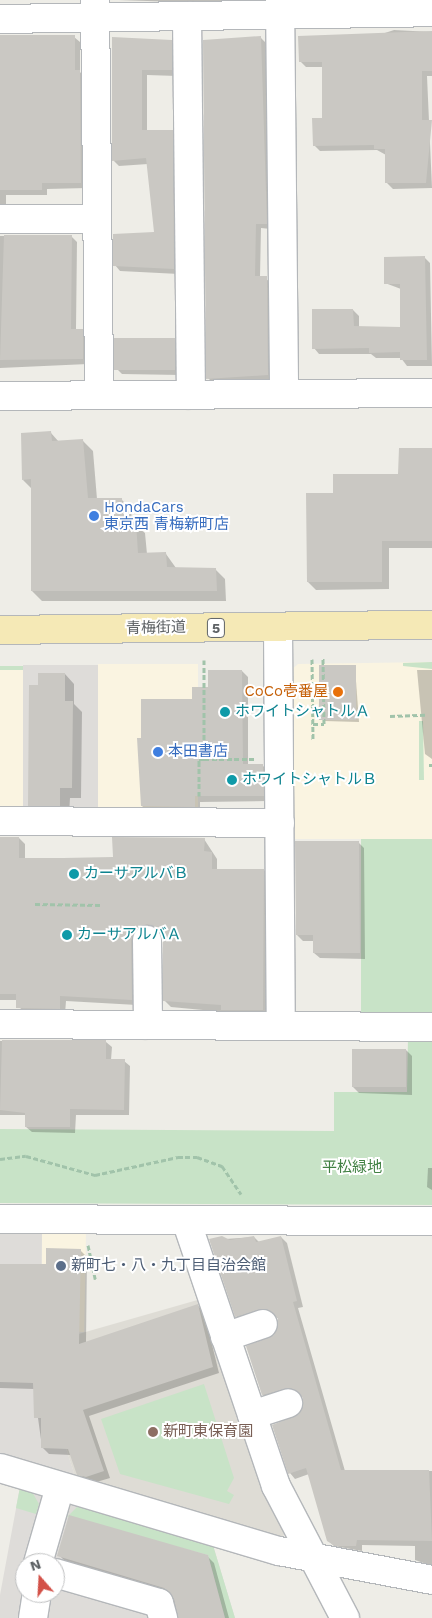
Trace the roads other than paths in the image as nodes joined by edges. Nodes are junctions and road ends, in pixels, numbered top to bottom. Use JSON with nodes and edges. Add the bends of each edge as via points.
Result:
{"nodes":[{"id":1,"x":280,"y":7,"type":"edge"},
{"id":2,"x":95,"y":9,"type":"edge"},
{"id":3,"x":432,"y":12,"type":"edge"},
{"id":4,"x":187,"y":16,"type":"junction"},
{"id":5,"x":0,"y":19,"type":"edge"},
{"id":6,"x":0,"y":219,"type":"edge"},
{"id":7,"x":95,"y":219,"type":"junction"},
{"id":8,"x":284,"y":393,"type":"junction"},
{"id":9,"x":432,"y":393,"type":"edge"},
{"id":10,"x":99,"y":394,"type":"junction"},
{"id":11,"x":191,"y":395,"type":"junction"},
{"id":12,"x":0,"y":396,"type":"edge"},
{"id":13,"x":432,"y":625,"type":"edge"},
{"id":14,"x":278,"y":627,"type":"junction"},
{"id":15,"x":0,"y":630,"type":"edge"},
{"id":16,"x":0,"y":821,"type":"edge"},
{"id":17,"x":280,"y":823,"type":"junction"},
{"id":18,"x":147,"y":940,"type":"dead end"},
{"id":19,"x":0,"y":1024,"type":"edge"},
{"id":20,"x":148,"y":1025,"type":"junction"},
{"id":21,"x":281,"y":1026,"type":"junction"},
{"id":22,"x":432,"y":1027,"type":"edge"},
{"id":23,"x":0,"y":1219,"type":"edge"},
{"id":24,"x":186,"y":1220,"type":"junction"},
{"id":25,"x":432,"y":1221,"type":"edge"},
{"id":26,"x":263,"y":1324,"type":"dead end"},
{"id":27,"x":225,"y":1336,"type":"junction"},
{"id":28,"x":288,"y":1403,"type":"dead end"},
{"id":29,"x":252,"y":1415,"type":"junction"},
{"id":30,"x":0,"y":1468,"type":"edge"},
{"id":31,"x":60,"y":1486,"type":"junction"},
{"id":32,"x":41,"y":1553,"type":"edge"},
{"id":33,"x":314,"y":1558,"type":"junction"},
{"id":34,"x":65,"y":1576,"type":"edge"},
{"id":35,"x":432,"y":1580,"type":"edge"},
{"id":36,"x":36,"y":1603,"type":"edge"},
{"id":37,"x":34,"y":1618,"type":"edge"},
{"id":38,"x":163,"y":1618,"type":"edge"},
{"id":39,"x":345,"y":1618,"type":"edge"}],
"edges":[{"from":1,"to":3,"type":"street"},
{"from":1,"to":4,"type":"street"},
{"from":1,"to":8,"type":"street"},
{"from":2,"to":4,"type":"street"},
{"from":2,"to":5,"type":"street"},
{"from":2,"to":7,"type":"street"},
{"from":4,"to":11,"type":"street"},
{"from":6,"to":7,"type":"street"},
{"from":7,"to":10,"type":"street"},
{"from":8,"to":9,"type":"street"},
{"from":8,"to":11,"type":"street"},
{"from":10,"to":11,"type":"street"},
{"from":10,"to":12,"type":"street"},
{"from":13,"to":14,"type":"main road","name":"青梅街道","number":"5"},
{"from":14,"to":15,"type":"main road","name":"青梅街道","number":"5"},
{"from":14,"to":17,"type":"street"},
{"from":16,"to":17,"type":"street"},
{"from":17,"to":21,"type":"street"},
{"from":18,"to":20,"type":"street"},
{"from":19,"to":20,"type":"street"},
{"from":20,"to":21,"type":"street"},
{"from":21,"to":22,"type":"street"},
{"from":23,"to":24,"type":"street"},
{"from":24,"to":25,"type":"street"},
{"from":24,"to":27,"type":"street"},
{"from":26,"to":27,"type":"street"},
{"from":27,"to":29,"type":"street"},
{"from":28,"to":29,"type":"street"},
{"from":29,"to":33,"type":"street","via":[[276,1486]]},
{"from":30,"to":31,"type":"street"},
{"from":31,"to":32,"type":"street"},
{"from":31,"to":33,"type":"street"},
{"from":33,"to":35,"type":"street"},
{"from":33,"to":39,"type":"street"},
{"from":34,"to":38,"type":"street","via":[[159,1603]]},
{"from":36,"to":37,"type":"street"}]}
